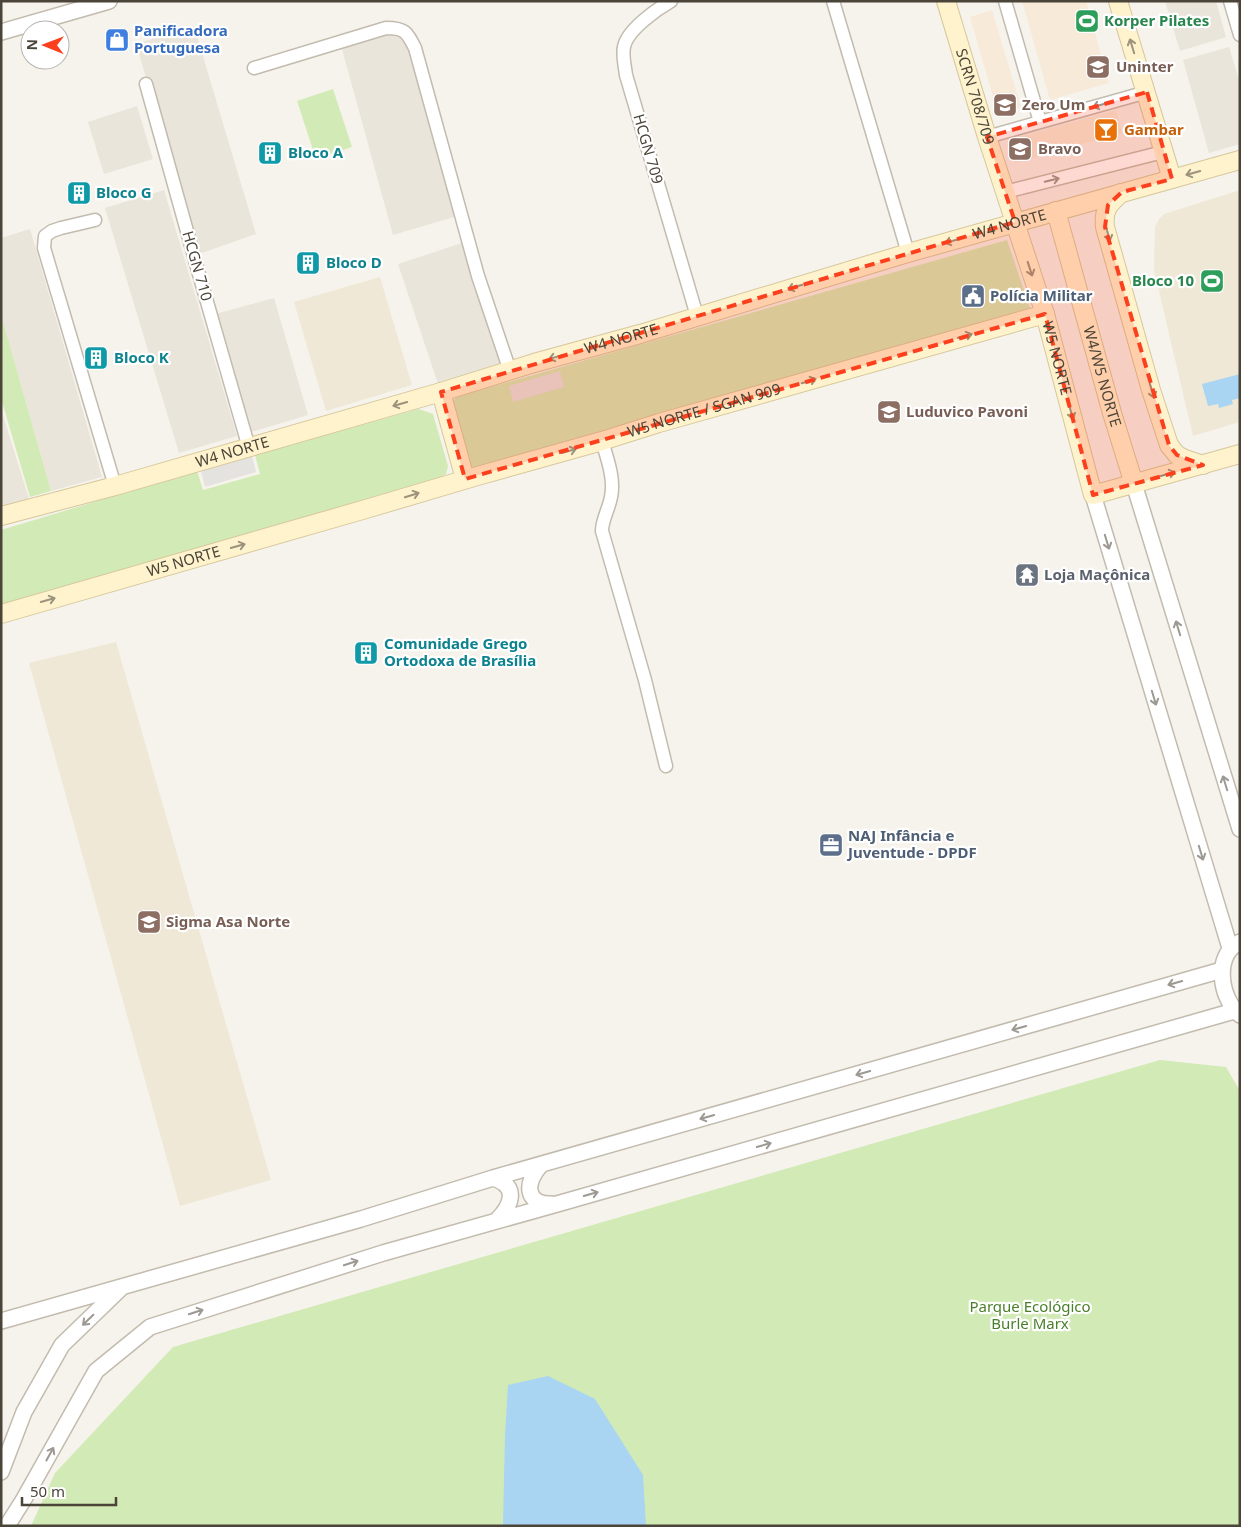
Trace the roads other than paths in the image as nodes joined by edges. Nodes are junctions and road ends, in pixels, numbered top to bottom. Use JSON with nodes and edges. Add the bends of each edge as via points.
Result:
{"nodes":[{"id":1,"x":109,"y":1,"type":"edge"},
{"id":2,"x":672,"y":1,"type":"edge"},
{"id":3,"x":833,"y":1,"type":"edge"},
{"id":4,"x":946,"y":1,"type":"edge"},
{"id":5,"x":1005,"y":1,"type":"edge"},
{"id":6,"x":1118,"y":1,"type":"edge"},
{"id":7,"x":1230,"y":1,"type":"edge"},
{"id":8,"x":1,"y":32,"type":"edge"},
{"id":9,"x":1240,"y":35,"type":"edge"},
{"id":10,"x":254,"y":68,"type":"dead end"},
{"id":11,"x":146,"y":84,"type":"dead end"},
{"id":12,"x":1146,"y":92,"type":"junction"},
{"id":13,"x":1040,"y":122,"type":"junction"},
{"id":14,"x":987,"y":137,"type":"junction"},
{"id":15,"x":1164,"y":152,"type":"junction"},
{"id":16,"x":1240,"y":160,"type":"edge"},
{"id":17,"x":1172,"y":179,"type":"junction"},
{"id":18,"x":1005,"y":192,"type":"junction"},
{"id":19,"x":1122,"y":192,"type":"junction"},
{"id":20,"x":1056,"y":211,"type":"junction"},
{"id":21,"x":95,"y":220,"type":"dead end"},
{"id":22,"x":1015,"y":222,"type":"junction"},
{"id":23,"x":908,"y":253,"type":"junction"},
{"id":24,"x":1045,"y":314,"type":"junction"},
{"id":25,"x":697,"y":316,"type":"junction"},
{"id":26,"x":510,"y":371,"type":"junction"},
{"id":27,"x":441,"y":392,"type":"junction"},
{"id":28,"x":602,"y":441,"type":"junction"},
{"id":29,"x":249,"y":448,"type":"junction"},
{"id":30,"x":1240,"y":454,"type":"edge"},
{"id":31,"x":1203,"y":465,"type":"junction"},
{"id":32,"x":465,"y":480,"type":"junction"},
{"id":33,"x":1134,"y":484,"type":"junction"},
{"id":34,"x":115,"y":486,"type":"junction"},
{"id":35,"x":1093,"y":496,"type":"junction"},
{"id":36,"x":366,"y":509,"type":"joint"},
{"id":37,"x":1,"y":516,"type":"edge"},
{"id":38,"x":1,"y":614,"type":"edge"},
{"id":39,"x":666,"y":766,"type":"dead end"},
{"id":40,"x":1240,"y":830,"type":"edge"},
{"id":41,"x":1235,"y":945,"type":"edge"},
{"id":42,"x":1222,"y":970,"type":"junction"},
{"id":43,"x":1237,"y":1013,"type":"edge"},
{"id":44,"x":541,"y":1165,"type":"junction"},
{"id":45,"x":493,"y":1178,"type":"junction"},
{"id":46,"x":557,"y":1204,"type":"junction"},
{"id":47,"x":496,"y":1220,"type":"junction"},
{"id":48,"x":123,"y":1286,"type":"junction"},
{"id":49,"x":1,"y":1321,"type":"edge"},
{"id":50,"x":1,"y":1472,"type":"edge"},
{"id":51,"x":7,"y":1526,"type":"edge"}],
"edges":[{"from":1,"to":8,"type":"street"},
{"from":2,"to":25,"type":"street","name":"HCGN 709","via":[[658,8],[628,36],[623,57]]},
{"from":3,"to":23,"type":"street"},
{"from":4,"to":14,"type":"main road","name":"SCRN 708/709"},
{"from":5,"to":13,"type":"street"},
{"from":12,"to":6,"type":"main road","one_way":true},
{"from":7,"to":9,"type":"street"},
{"from":10,"to":26,"type":"street","via":[[386,28],[404,30],[415,48],[478,276]]},
{"from":11,"to":29,"type":"street","name":"HCGN 710"},
{"from":12,"to":13,"type":"street","one_way":true},
{"from":12,"to":15,"type":"main road"},
{"from":13,"to":14,"type":"street"},
{"from":14,"to":18,"type":"main road","name":"SCRN 708/709"},
{"from":15,"to":17,"type":"main road"},
{"from":18,"to":15,"type":"street","one_way":true},
{"from":16,"to":17,"type":"main road","name":"W4 NORTE","one_way":true},
{"from":17,"to":19,"type":"main road","name":"W4 NORTE"},
{"from":18,"to":22,"type":"main road","name":"SCRN 708/709"},
{"from":19,"to":20,"type":"main road","name":"W4 NORTE"},
{"from":19,"to":31,"type":"main road","one_way":true,"via":[[1108,205],[1105,226],[1151,390],[1169,445],[1177,455]]},
{"from":20,"to":22,"type":"main road","name":"W4 NORTE"},
{"from":20,"to":33,"type":"main road","name":"W4/W5 NORTE"},
{"from":21,"to":34,"type":"street","via":[[52,231],[45,236],[44,248]]},
{"from":22,"to":23,"type":"main road","name":"W4 NORTE","one_way":true},
{"from":22,"to":24,"type":"main road","name":"W5 NORTE","one_way":true},
{"from":23,"to":25,"type":"main road","name":"W4 NORTE","one_way":true},
{"from":28,"to":24,"type":"main road","name":"W5 NORTE / SGAN 909","one_way":true},
{"from":24,"to":35,"type":"main road","name":"W5 NORTE","one_way":true},
{"from":25,"to":26,"type":"main road","name":"W4 NORTE","one_way":true},
{"from":26,"to":27,"type":"main road","name":"W4 NORTE"},
{"from":27,"to":29,"type":"main road","name":"W4 NORTE","one_way":true},
{"from":27,"to":32,"type":"main road"},
{"from":32,"to":28,"type":"main road","name":"W5 NORTE / SGAN 909","one_way":true},
{"from":28,"to":39,"type":"street","via":[[612,485],[602,531]]},
{"from":29,"to":34,"type":"main road","name":"W4 NORTE"},
{"from":30,"to":31,"type":"main road"},
{"from":33,"to":31,"type":"main road","one_way":true},
{"from":36,"to":32,"type":"main road","name":"W5 NORTE / SGAN 909","one_way":true},
{"from":33,"to":35,"type":"main road"},
{"from":40,"to":33,"type":"street","one_way":true},
{"from":34,"to":37,"type":"main road","name":"W4 NORTE"},
{"from":35,"to":41,"type":"street","one_way":true},
{"from":38,"to":36,"type":"main road","name":"W5 NORTE","one_way":true},
{"from":41,"to":42,"type":"street"},
{"from":42,"to":43,"type":"street","via":[[1224,992]]},
{"from":42,"to":44,"type":"street","one_way":true},
{"from":46,"to":43,"type":"street","one_way":true},
{"from":44,"to":45,"type":"street"},
{"from":44,"to":46,"type":"street","via":[[532,1175],[531,1194],[539,1203]]},
{"from":45,"to":47,"type":"street","via":[[506,1185],[511,1199]]},
{"from":45,"to":48,"type":"street"},
{"from":46,"to":47,"type":"street"},
{"from":51,"to":47,"type":"street","one_way":true,"via":[[96,1372],[150,1327]]},
{"from":48,"to":49,"type":"street"},
{"from":48,"to":50,"type":"street","one_way":true,"via":[[62,1345],[24,1412]]}]}
